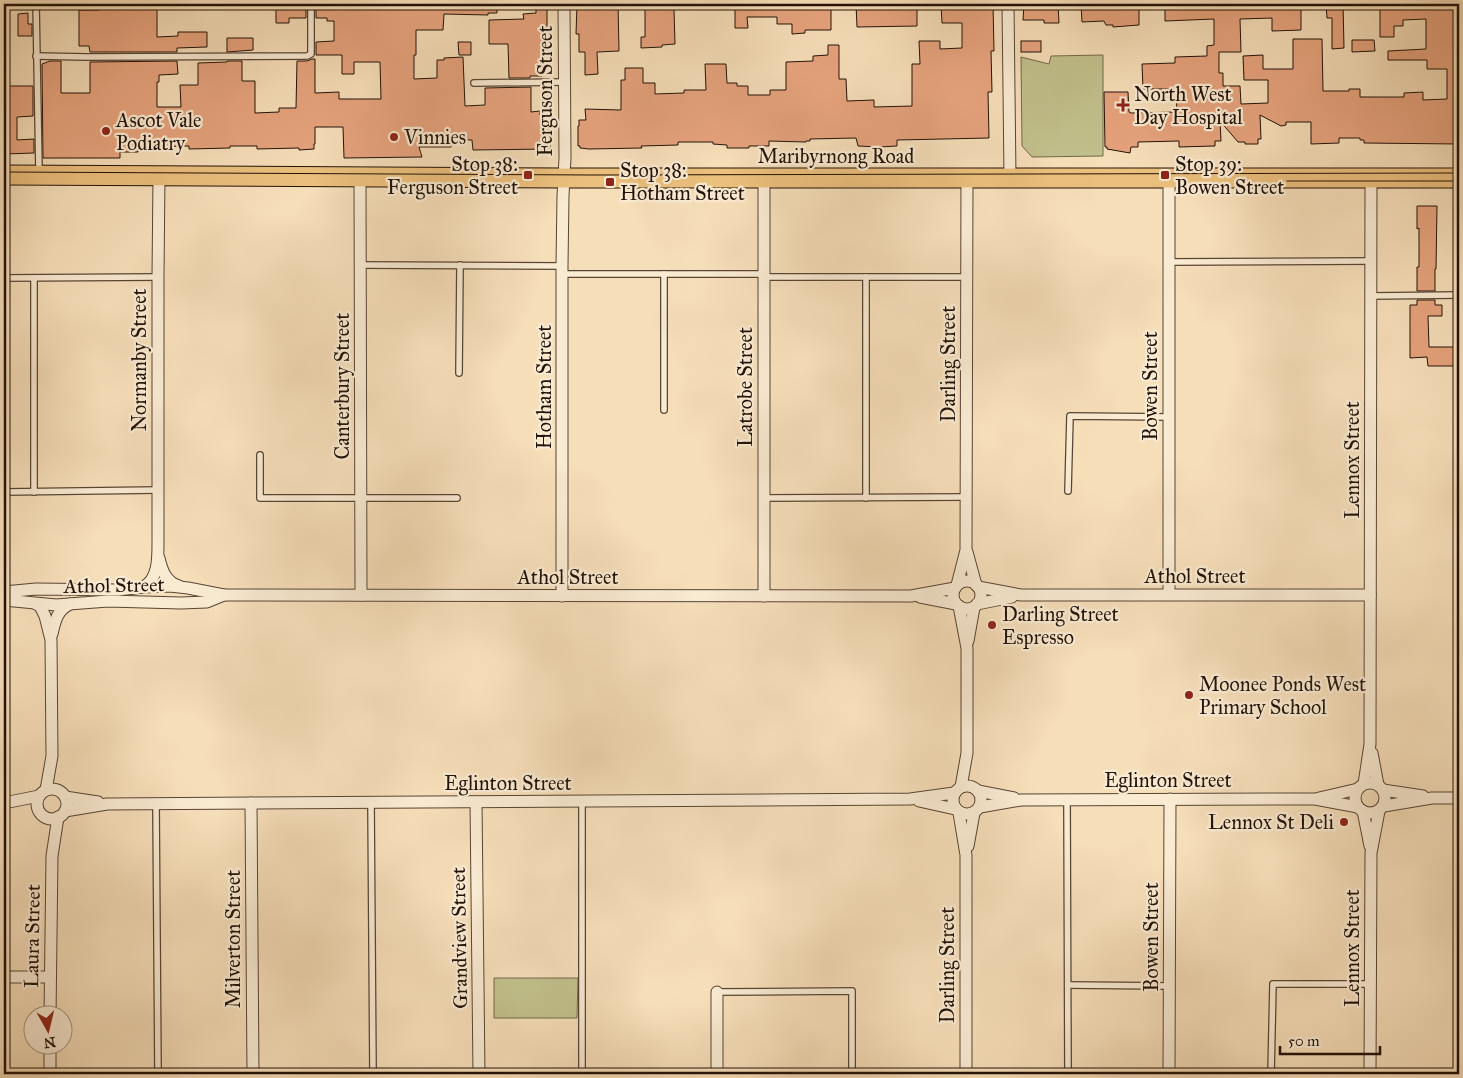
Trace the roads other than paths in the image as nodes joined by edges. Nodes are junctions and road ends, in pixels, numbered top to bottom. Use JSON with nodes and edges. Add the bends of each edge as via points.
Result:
{"nodes":[{"id":1,"x":36,"y":4,"type":"edge"},
{"id":2,"x":311,"y":4,"type":"edge"},
{"id":3,"x":564,"y":4,"type":"edge"},
{"id":4,"x":1008,"y":4,"type":"edge"},
{"id":5,"x":36,"y":56,"type":"junction"},
{"id":6,"x":565,"y":82,"type":"junction"},
{"id":7,"x":474,"y":83,"type":"dead end"},
{"id":8,"x":4,"y":175,"type":"edge"},
{"id":9,"x":39,"y":175,"type":"junction"},
{"id":10,"x":159,"y":176,"type":"junction"},
{"id":11,"x":360,"y":177,"type":"junction"},
{"id":12,"x":1370,"y":177,"type":"junction"},
{"id":13,"x":564,"y":178,"type":"junction"},
{"id":14,"x":764,"y":178,"type":"junction"},
{"id":15,"x":967,"y":178,"type":"junction"},
{"id":16,"x":1010,"y":178,"type":"junction"},
{"id":17,"x":1169,"y":178,"type":"junction"},
{"id":18,"x":1459,"y":178,"type":"edge"},
{"id":19,"x":1371,"y":261,"type":"junction"},
{"id":20,"x":1169,"y":262,"type":"junction"},
{"id":21,"x":361,"y":265,"type":"junction"},
{"id":22,"x":460,"y":265,"type":"junction"},
{"id":23,"x":562,"y":270,"type":"junction"},
{"id":24,"x":664,"y":274,"type":"junction"},
{"id":25,"x":764,"y":276,"type":"junction"},
{"id":26,"x":866,"y":277,"type":"junction"},
{"id":27,"x":967,"y":277,"type":"junction"},
{"id":28,"x":4,"y":278,"type":"edge"},
{"id":29,"x":34,"y":278,"type":"junction"},
{"id":30,"x":158,"y":278,"type":"junction"},
{"id":31,"x":1459,"y":295,"type":"edge"},
{"id":32,"x":1371,"y":296,"type":"junction"},
{"id":33,"x":459,"y":373,"type":"dead end"},
{"id":34,"x":664,"y":410,"type":"dead end"},
{"id":35,"x":1169,"y":417,"type":"junction"},
{"id":36,"x":260,"y":455,"type":"dead end"},
{"id":37,"x":159,"y":490,"type":"junction"},
{"id":38,"x":1068,"y":491,"type":"dead end"},
{"id":39,"x":4,"y":492,"type":"edge"},
{"id":40,"x":34,"y":492,"type":"junction"},
{"id":41,"x":966,"y":497,"type":"junction"},
{"id":42,"x":361,"y":498,"type":"junction"},
{"id":43,"x":457,"y":498,"type":"dead end"},
{"id":44,"x":764,"y":498,"type":"junction"},
{"id":45,"x":866,"y":498,"type":"junction"},
{"id":46,"x":158,"y":544,"type":"junction"},
{"id":47,"x":966,"y":550,"type":"junction"},
{"id":48,"x":148,"y":585,"type":"junction"},
{"id":49,"x":174,"y":585,"type":"junction"},
{"id":50,"x":977,"y":586,"type":"junction"},
{"id":51,"x":956,"y":587,"type":"junction"},
{"id":52,"x":59,"y":589,"type":"junction"},
{"id":53,"x":4,"y":592,"type":"edge"},
{"id":54,"x":1169,"y":594,"type":"junction"},
{"id":55,"x":361,"y":595,"type":"junction"},
{"id":56,"x":1021,"y":595,"type":"junction"},
{"id":57,"x":1370,"y":595,"type":"junction"},
{"id":58,"x":224,"y":596,"type":"junction"},
{"id":59,"x":562,"y":596,"type":"junction"},
{"id":60,"x":764,"y":596,"type":"junction"},
{"id":61,"x":911,"y":596,"type":"junction"},
{"id":62,"x":4,"y":600,"type":"edge"},
{"id":63,"x":75,"y":603,"type":"junction"},
{"id":64,"x":156,"y":603,"type":"junction"},
{"id":65,"x":175,"y":603,"type":"junction"},
{"id":66,"x":957,"y":605,"type":"junction"},
{"id":67,"x":976,"y":605,"type":"junction"},
{"id":68,"x":40,"y":606,"type":"junction"},
{"id":69,"x":51,"y":640,"type":"junction"},
{"id":70,"x":966,"y":648,"type":"junction"},
{"id":71,"x":1370,"y":744,"type":"junction"},
{"id":72,"x":967,"y":753,"type":"junction"},
{"id":73,"x":52,"y":756,"type":"junction"},
{"id":74,"x":1361,"y":786,"type":"junction"},
{"id":75,"x":1381,"y":787,"type":"junction"},
{"id":76,"x":957,"y":790,"type":"junction"},
{"id":77,"x":976,"y":790,"type":"junction"},
{"id":78,"x":42,"y":793,"type":"junction"},
{"id":79,"x":62,"y":794,"type":"junction"},
{"id":80,"x":1432,"y":798,"type":"junction"},
{"id":81,"x":1459,"y":798,"type":"edge"},
{"id":82,"x":1170,"y":799,"type":"junction"},
{"id":83,"x":1315,"y":799,"type":"junction"},
{"id":84,"x":910,"y":800,"type":"junction"},
{"id":85,"x":1021,"y":800,"type":"junction"},
{"id":86,"x":1067,"y":800,"type":"junction"},
{"id":87,"x":582,"y":801,"type":"junction"},
{"id":88,"x":371,"y":802,"type":"junction"},
{"id":89,"x":476,"y":802,"type":"junction"},
{"id":90,"x":5,"y":803,"type":"edge"},
{"id":91,"x":156,"y":803,"type":"junction"},
{"id":92,"x":251,"y":803,"type":"junction"},
{"id":93,"x":107,"y":804,"type":"junction"},
{"id":94,"x":1381,"y":808,"type":"junction"},
{"id":95,"x":1360,"y":809,"type":"junction"},
{"id":96,"x":977,"y":810,"type":"junction"},
{"id":97,"x":957,"y":811,"type":"junction"},
{"id":98,"x":42,"y":814,"type":"junction"},
{"id":99,"x":61,"y":814,"type":"junction"},
{"id":100,"x":1371,"y":853,"type":"junction"},
{"id":101,"x":966,"y":855,"type":"junction"},
{"id":102,"x":52,"y":856,"type":"junction"},
{"id":103,"x":4,"y":977,"type":"edge"},
{"id":104,"x":50,"y":977,"type":"junction"},
{"id":105,"x":1370,"y":984,"type":"junction"},
{"id":106,"x":1068,"y":986,"type":"junction"},
{"id":107,"x":1169,"y":986,"type":"junction"},
{"id":108,"x":717,"y":992,"type":"joint"},
{"id":109,"x":50,"y":1006,"type":"edge"},
{"id":110,"x":50,"y":1056,"type":"edge"},
{"id":111,"x":50,"y":1074,"type":"edge"},
{"id":112,"x":158,"y":1074,"type":"edge"},
{"id":113,"x":252,"y":1074,"type":"edge"},
{"id":114,"x":372,"y":1074,"type":"edge"},
{"id":115,"x":479,"y":1074,"type":"edge"},
{"id":116,"x":582,"y":1074,"type":"edge"},
{"id":117,"x":717,"y":1074,"type":"edge"},
{"id":118,"x":852,"y":1074,"type":"edge"},
{"id":119,"x":966,"y":1074,"type":"edge"},
{"id":120,"x":1068,"y":1074,"type":"edge"},
{"id":121,"x":1169,"y":1074,"type":"edge"},
{"id":122,"x":1272,"y":1074,"type":"edge"},
{"id":123,"x":1370,"y":1074,"type":"edge"}],
"edges":[{"from":1,"to":5,"type":"lane"},
{"from":2,"to":5,"type":"lane","via":[[312,54],[307,56]]},
{"from":3,"to":6,"type":"street","name":"Ferguson Street"},
{"from":4,"to":16,"type":"street"},
{"from":5,"to":9,"type":"lane"},
{"from":6,"to":7,"type":"lane"},
{"from":6,"to":13,"type":"street","name":"Ferguson Street"},
{"from":8,"to":9,"type":"main road","name":"Maribyrnong Road"},
{"from":9,"to":10,"type":"main road","name":"Maribyrnong Road"},
{"from":10,"to":11,"type":"main road","name":"Maribyrnong Road"},
{"from":10,"to":30,"type":"street","name":"Normanby Street"},
{"from":11,"to":13,"type":"main road","name":"Maribyrnong Road"},
{"from":11,"to":21,"type":"street","name":"Canterbury Street"},
{"from":12,"to":17,"type":"main road","name":"Maribyrnong Road"},
{"from":12,"to":18,"type":"main road","name":"Maribyrnong Road"},
{"from":12,"to":19,"type":"street","name":"Lennox Street"},
{"from":13,"to":14,"type":"main road","name":"Maribyrnong Road"},
{"from":13,"to":23,"type":"street","name":"Hotham Street"},
{"from":14,"to":15,"type":"main road","name":"Maribyrnong Road"},
{"from":14,"to":25,"type":"street","name":"Latrobe Street"},
{"from":15,"to":16,"type":"main road","name":"Maribyrnong Road"},
{"from":15,"to":27,"type":"street","name":"Darling Street"},
{"from":16,"to":17,"type":"main road","name":"Maribyrnong Road"},
{"from":17,"to":20,"type":"street","name":"Bowen Street"},
{"from":19,"to":20,"type":"lane"},
{"from":19,"to":32,"type":"street","name":"Lennox Street"},
{"from":20,"to":35,"type":"street","name":"Bowen Street"},
{"from":21,"to":22,"type":"lane"},
{"from":21,"to":42,"type":"street","name":"Canterbury Street"},
{"from":22,"to":23,"type":"lane"},
{"from":22,"to":33,"type":"lane"},
{"from":23,"to":24,"type":"lane"},
{"from":23,"to":59,"type":"street","name":"Hotham Street"},
{"from":24,"to":25,"type":"lane"},
{"from":24,"to":34,"type":"lane"},
{"from":25,"to":26,"type":"lane"},
{"from":25,"to":44,"type":"street","name":"Latrobe Street"},
{"from":26,"to":27,"type":"lane"},
{"from":26,"to":45,"type":"lane"},
{"from":27,"to":41,"type":"street","name":"Darling Street"},
{"from":28,"to":29,"type":"lane"},
{"from":29,"to":30,"type":"lane"},
{"from":29,"to":40,"type":"lane"},
{"from":30,"to":37,"type":"street","name":"Normanby Street"},
{"from":31,"to":32,"type":"lane"},
{"from":32,"to":57,"type":"street","name":"Lennox Street"},
{"from":35,"to":38,"type":"lane","via":[[1070,416]]},
{"from":35,"to":54,"type":"street","name":"Bowen Street"},
{"from":36,"to":42,"type":"lane","via":[[260,498]]},
{"from":37,"to":40,"type":"lane"},
{"from":37,"to":46,"type":"street","name":"Normanby Street"},
{"from":39,"to":40,"type":"lane"},
{"from":41,"to":45,"type":"lane"},
{"from":41,"to":47,"type":"street","name":"Darling Street"},
{"from":42,"to":43,"type":"lane"},
{"from":42,"to":55,"type":"street","name":"Canterbury Street"},
{"from":44,"to":45,"type":"lane"},
{"from":44,"to":60,"type":"street","name":"Latrobe Street"},
{"from":46,"to":48,"type":"street","name":"Normanby Street","via":[[156,567]]},
{"from":46,"to":49,"type":"street","name":"Normanby Street","via":[[162,569]]},
{"from":47,"to":50,"type":"street","name":"Darling Street"},
{"from":47,"to":51,"type":"street","name":"Darling Street"},
{"from":48,"to":49,"type":"street","name":"Athol Street"},
{"from":48,"to":52,"type":"street","name":"Athol Street","via":[[118,590]]},
{"from":48,"to":64,"type":"street"},
{"from":49,"to":58,"type":"street","name":"Athol Street"},
{"from":49,"to":65,"type":"street","name":"Normanby Street"},
{"from":50,"to":51,"type":"street","via":[[965,582]]},
{"from":50,"to":56,"type":"street","name":"Athol Street"},
{"from":50,"to":67,"type":"street","via":[[980,596]]},
{"from":51,"to":61,"type":"street","name":"Athol Street"},
{"from":51,"to":66,"type":"street","via":[[953,596]]},
{"from":52,"to":53,"type":"street","name":"Athol Street"},
{"from":52,"to":68,"type":"street"},
{"from":54,"to":56,"type":"street","name":"Athol Street"},
{"from":54,"to":57,"type":"street","name":"Athol Street"},
{"from":55,"to":58,"type":"street","name":"Athol Street"},
{"from":55,"to":59,"type":"street","name":"Athol Street"},
{"from":56,"to":67,"type":"street","name":"Athol Street"},
{"from":57,"to":71,"type":"street","name":"Lennox Street"},
{"from":58,"to":65,"type":"street","name":"Athol Street","via":[[208,602]]},
{"from":59,"to":60,"type":"street","name":"Athol Street"},
{"from":60,"to":61,"type":"street","name":"Athol Street"},
{"from":61,"to":66,"type":"street","name":"Athol Street"},
{"from":62,"to":68,"type":"street","name":"Athol Street"},
{"from":63,"to":64,"type":"street","name":"Athol Street"},
{"from":63,"to":68,"type":"street","name":"Athol Street"},
{"from":63,"to":69,"type":"street","via":[[63,608],[57,616]]},
{"from":64,"to":65,"type":"street","name":"Athol Street"},
{"from":66,"to":67,"type":"street","via":[[966,609]]},
{"from":66,"to":70,"type":"street"},
{"from":67,"to":70,"type":"street"},
{"from":68,"to":69,"type":"street","via":[[48,622]]},
{"from":69,"to":73,"type":"street"},
{"from":70,"to":72,"type":"street"},
{"from":71,"to":74,"type":"street","name":"Lennox Street"},
{"from":71,"to":75,"type":"street","name":"Lennox Street"},
{"from":72,"to":76,"type":"street"},
{"from":72,"to":77,"type":"street"},
{"from":73,"to":78,"type":"street"},
{"from":73,"to":79,"type":"street"},
{"from":74,"to":75,"type":"street","via":[[1374,783]]},
{"from":74,"to":83,"type":"street","name":"Eglinton Street"},
{"from":74,"to":95,"type":"street","via":[[1355,798]]},
{"from":75,"to":80,"type":"street"},
{"from":75,"to":94,"type":"street","via":[[1386,798]]},
{"from":76,"to":77,"type":"street","via":[[965,786]]},
{"from":76,"to":84,"type":"street","name":"Eglinton Street"},
{"from":76,"to":97,"type":"street","via":[[952,801]]},
{"from":77,"to":85,"type":"street","name":"Eglinton Street"},
{"from":77,"to":96,"type":"street","via":[[981,799]]},
{"from":78,"to":79,"type":"street","via":[[55,789]]},
{"from":78,"to":90,"type":"street"},
{"from":78,"to":98,"type":"street","via":[[37,801]]},
{"from":79,"to":93,"type":"street","name":"Eglinton Street"},
{"from":79,"to":99,"type":"street","via":[[66,807]]},
{"from":80,"to":81,"type":"street"},
{"from":80,"to":94,"type":"street"},
{"from":82,"to":83,"type":"street","name":"Eglinton Street"},
{"from":82,"to":86,"type":"street","name":"Eglinton Street"},
{"from":82,"to":107,"type":"street","name":"Bowen Street"},
{"from":83,"to":95,"type":"street","name":"Eglinton Street"},
{"from":84,"to":87,"type":"street","name":"Eglinton Street"},
{"from":84,"to":97,"type":"street","name":"Eglinton Street"},
{"from":85,"to":86,"type":"street","name":"Eglinton Street"},
{"from":85,"to":96,"type":"street","name":"Eglinton Street"},
{"from":86,"to":106,"type":"lane"},
{"from":87,"to":89,"type":"street","name":"Eglinton Street"},
{"from":87,"to":116,"type":"lane"},
{"from":88,"to":89,"type":"street","name":"Eglinton Street"},
{"from":88,"to":92,"type":"street","name":"Eglinton Street"},
{"from":88,"to":114,"type":"lane"},
{"from":89,"to":115,"type":"street","name":"Grandview Street"},
{"from":90,"to":98,"type":"street"},
{"from":91,"to":92,"type":"street","name":"Eglinton Street"},
{"from":91,"to":93,"type":"street","name":"Eglinton Street"},
{"from":91,"to":112,"type":"lane"},
{"from":92,"to":113,"type":"street","name":"Milverton Street"},
{"from":93,"to":99,"type":"street","name":"Eglinton Street"},
{"from":94,"to":95,"type":"street","via":[[1371,813]]},
{"from":94,"to":100,"type":"street","name":"Lennox Street"},
{"from":95,"to":100,"type":"street","name":"Lennox Street"},
{"from":96,"to":97,"type":"street","via":[[969,815]]},
{"from":96,"to":101,"type":"street","name":"Darling Street"},
{"from":97,"to":101,"type":"street","name":"Darling Street"},
{"from":98,"to":99,"type":"street","via":[[50,818]]},
{"from":98,"to":102,"type":"street","name":"Laura Street"},
{"from":99,"to":102,"type":"street","name":"Laura Street"},
{"from":100,"to":105,"type":"street","name":"Lennox Street"},
{"from":101,"to":119,"type":"street","name":"Darling Street"},
{"from":102,"to":104,"type":"street","name":"Laura Street"},
{"from":103,"to":104,"type":"street"},
{"from":104,"to":109,"type":"street","name":"Laura Street"},
{"from":105,"to":122,"type":"lane","via":[[1273,984]]},
{"from":105,"to":123,"type":"street","name":"Lennox Street"},
{"from":106,"to":107,"type":"lane"},
{"from":106,"to":120,"type":"lane"},
{"from":107,"to":121,"type":"street","name":"Bowen Street"},
{"from":108,"to":117,"type":"street"},
{"from":108,"to":118,"type":"lane","via":[[852,991]]},
{"from":110,"to":111,"type":"street"}]}
